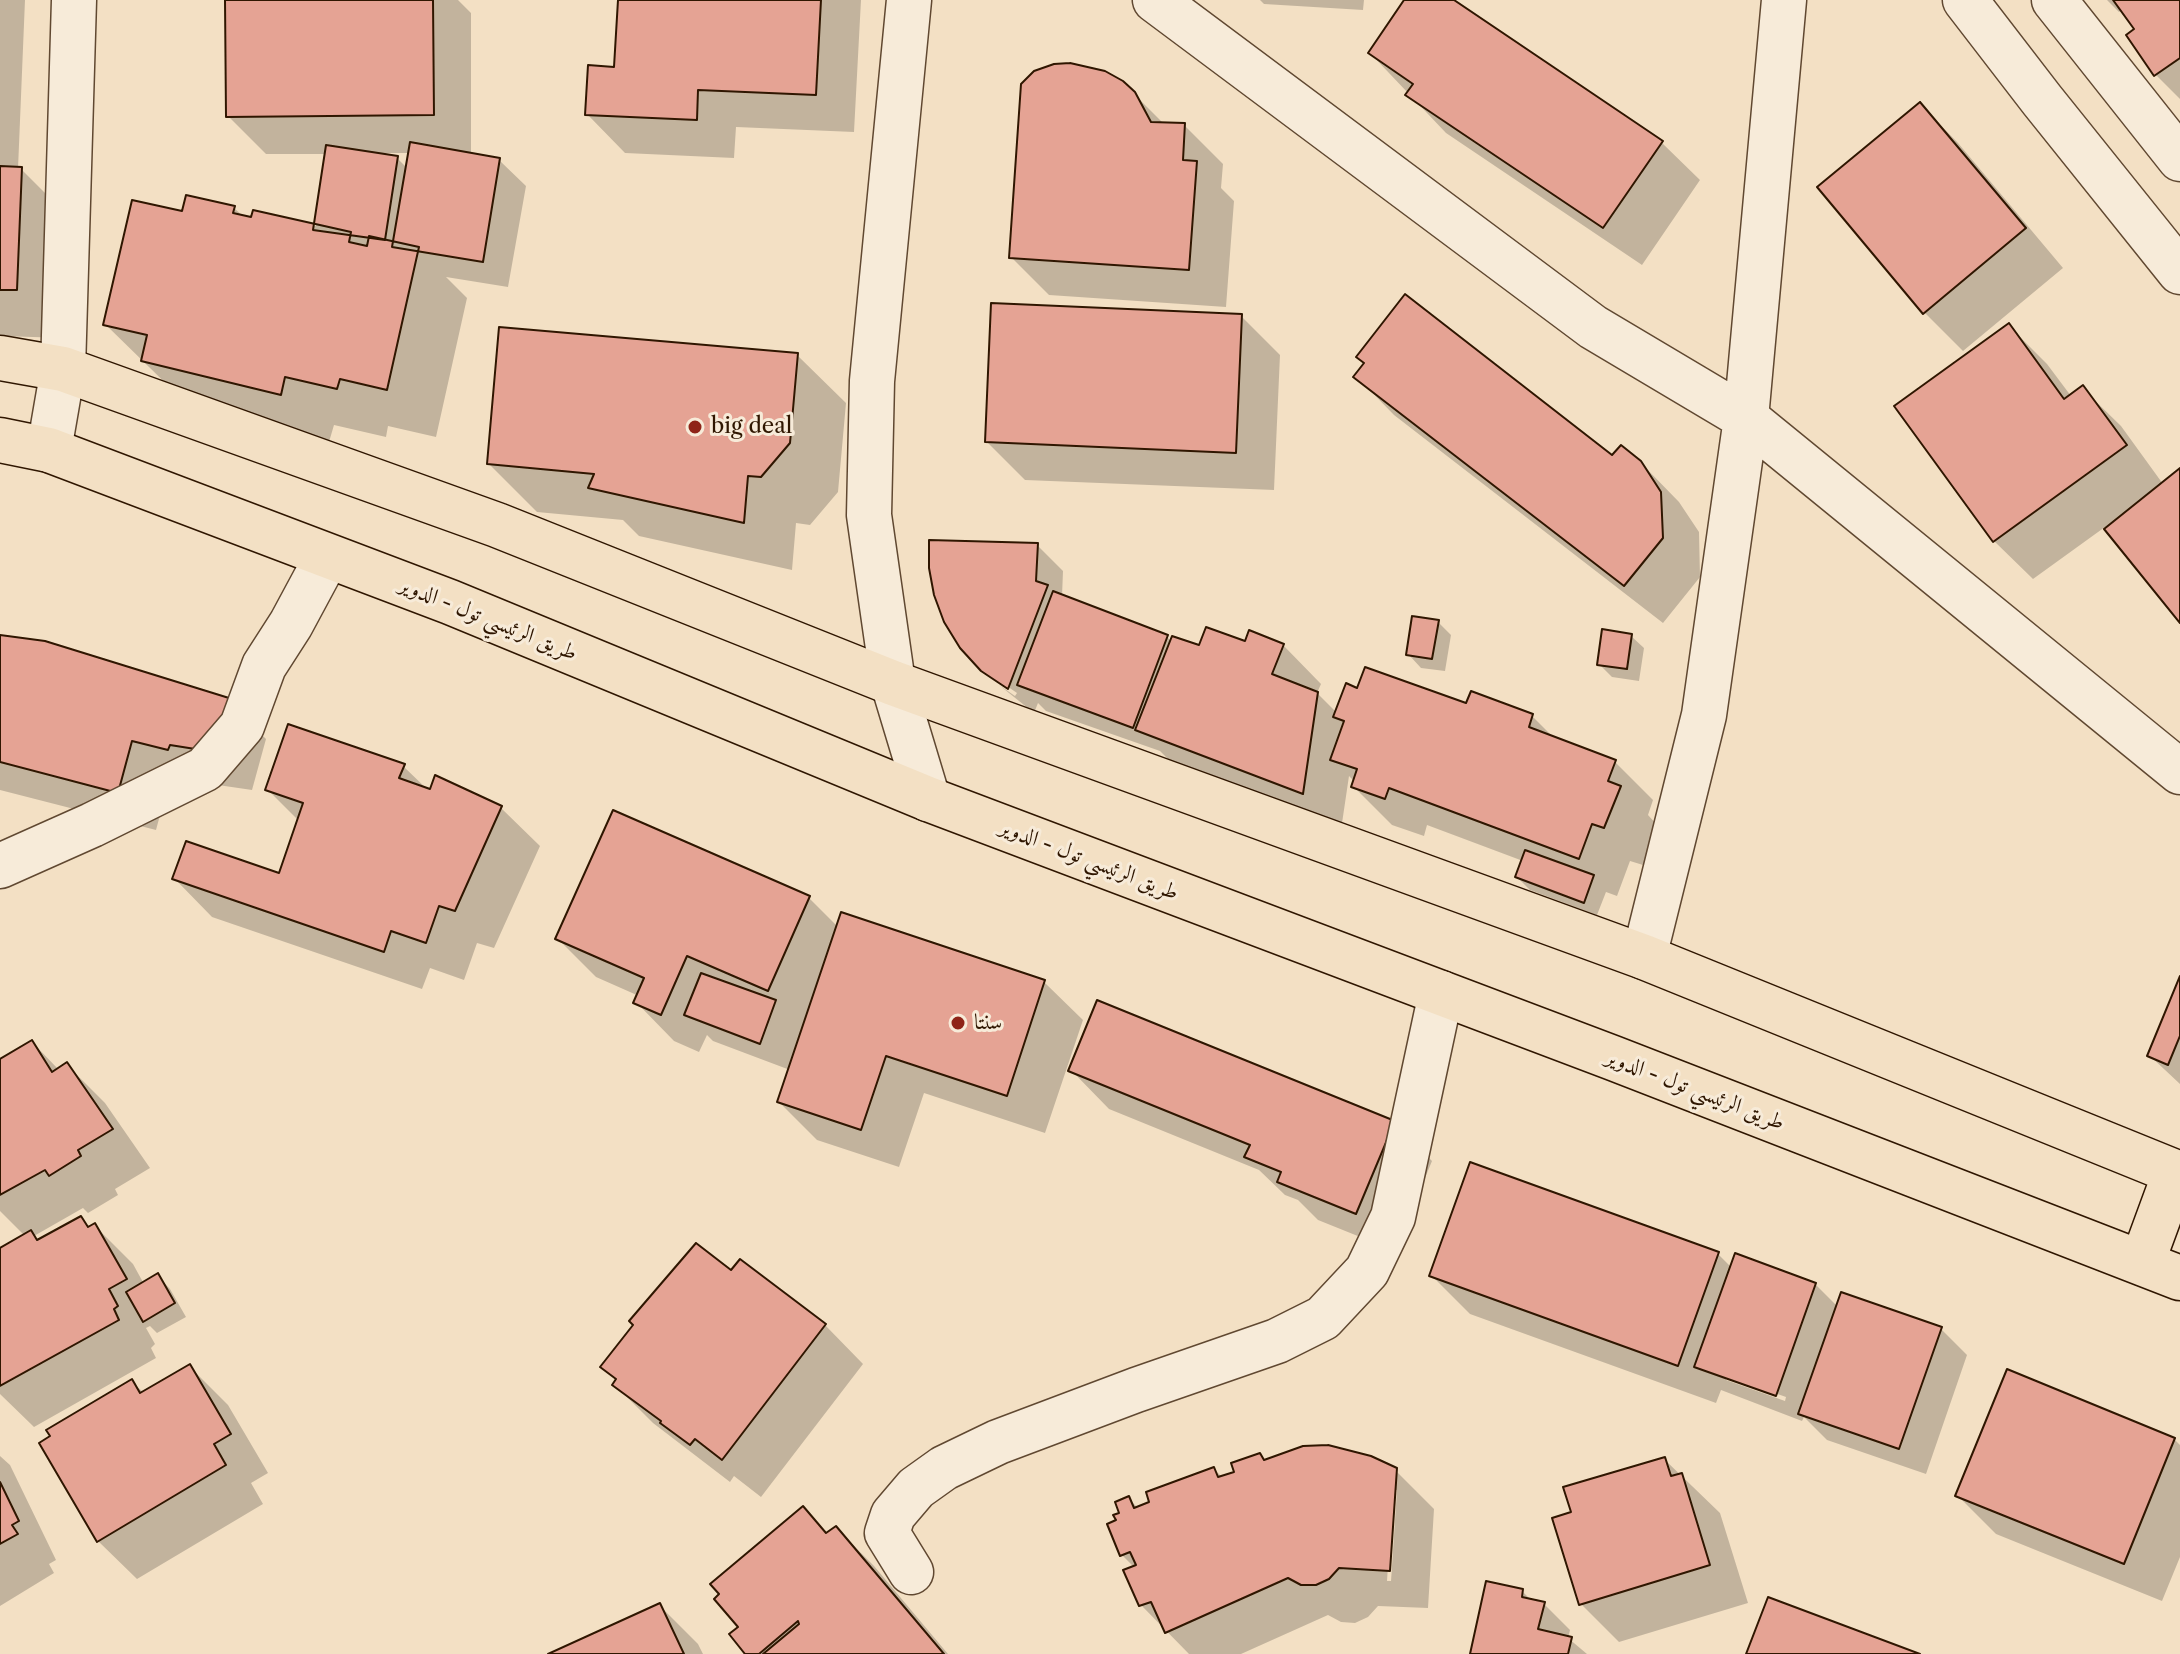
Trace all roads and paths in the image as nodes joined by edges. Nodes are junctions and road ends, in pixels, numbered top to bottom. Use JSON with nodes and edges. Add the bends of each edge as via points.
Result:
{"nodes":[{"id":1,"x":74,"y":0,"type":"edge"},
{"id":2,"x":909,"y":0,"type":"edge"},
{"id":3,"x":1155,"y":0,"type":"edge"},
{"id":4,"x":1784,"y":0,"type":"edge"},
{"id":5,"x":1965,"y":0,"type":"edge"},
{"id":6,"x":2054,"y":0,"type":"edge"},
{"id":7,"x":2180,"y":159,"type":"edge"},
{"id":8,"x":2180,"y":272,"type":"edge"},
{"id":9,"x":0,"y":358,"type":"edge"},
{"id":10,"x":63,"y":369,"type":"junction"},
{"id":11,"x":1746,"y":418,"type":"junction"},
{"id":12,"x":0,"y":440,"type":"edge"},
{"id":13,"x":49,"y":450,"type":"junction"},
{"id":14,"x":327,"y":557,"type":"junction"},
{"id":15,"x":893,"y":683,"type":"junction"},
{"id":16,"x":2180,"y":772,"type":"edge"},
{"id":17,"x":928,"y":799,"type":"junction"},
{"id":18,"x":0,"y":866,"type":"edge"},
{"id":19,"x":1644,"y":957,"type":"junction"},
{"id":20,"x":1441,"y":993,"type":"junction"},
{"id":21,"x":2178,"y":1174,"type":"edge"},
{"id":22,"x":2161,"y":1271,"type":"edge"},
{"id":23,"x":911,"y":1572,"type":"dead end"}],
"edges":[{"from":1,"to":10,"type":"street"},
{"from":2,"to":15,"type":"street","via":[[872,410],[869,515]]},
{"from":3,"to":11,"type":"street","via":[[1593,327]]},
{"from":4,"to":11,"type":"street"},
{"from":5,"to":8,"type":"street"},
{"from":6,"to":7,"type":"street"},
{"from":9,"to":10,"type":"main road"},
{"from":10,"to":13,"type":"street"},
{"from":10,"to":15,"type":"main road","via":[[497,525]]},
{"from":11,"to":16,"type":"street"},
{"from":11,"to":19,"type":"street","via":[[1704,715]]},
{"from":12,"to":13,"type":"main road","name":"طريق الرئيسي تول - الدوير"},
{"from":13,"to":14,"type":"main road","name":"طريق الرئيسي تول - الدوير"},
{"from":14,"to":17,"type":"main road","name":"طريق الرئيسي تول - الدوير","via":[[450,602]]},
{"from":14,"to":18,"type":"street","via":[[264,666],[242,726],[205,769]]},
{"from":15,"to":17,"type":"street"},
{"from":15,"to":19,"type":"main road"},
{"from":17,"to":20,"type":"main road","name":"طريق الرئيسي تول - الدوير"},
{"from":19,"to":21,"type":"main road"},
{"from":20,"to":22,"type":"main road","name":"طريق الرئيسي تول - الدوير"},
{"from":20,"to":23,"type":"street","via":[[1393,1217],[1367,1271],[1323,1318],[1277,1341],[998,1442],[944,1468],[916,1488],[893,1515],[887,1533]]},
{"from":21,"to":22,"type":"main road"}]}
